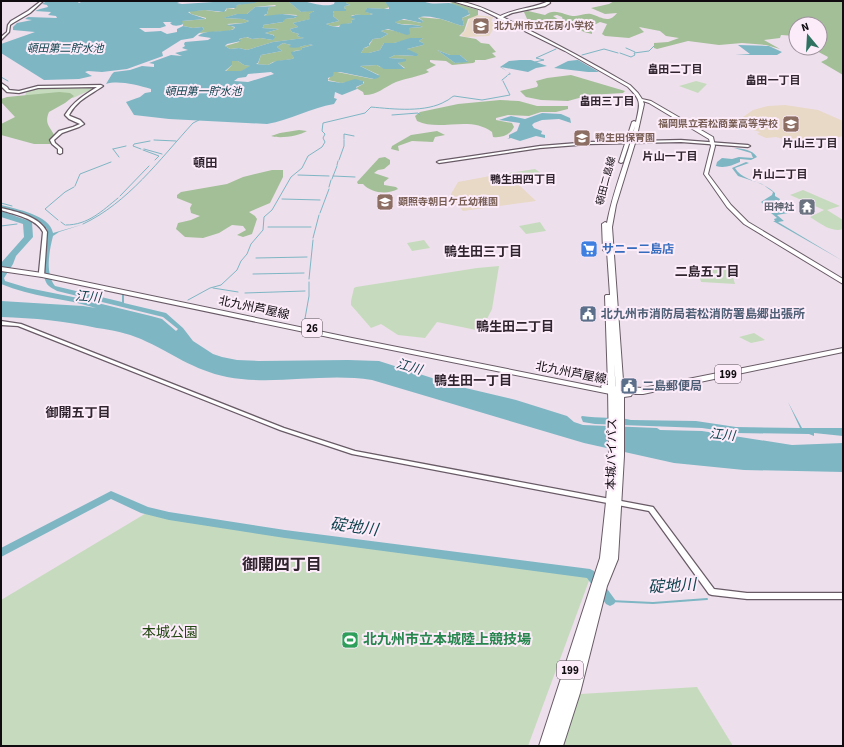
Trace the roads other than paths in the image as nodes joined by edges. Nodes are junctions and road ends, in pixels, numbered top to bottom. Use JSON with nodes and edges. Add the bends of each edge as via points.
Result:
{"nodes":[{"id":1,"x":42,"y":1,"type":"edge"},
{"id":2,"x":450,"y":1,"type":"edge"},
{"id":3,"x":454,"y":1,"type":"edge"},
{"id":4,"x":549,"y":2,"type":"edge"},
{"id":5,"x":499,"y":18,"type":"junction"},
{"id":6,"x":1,"y":39,"type":"edge"},
{"id":7,"x":1,"y":84,"type":"edge"},
{"id":8,"x":642,"y":100,"type":"junction"},
{"id":9,"x":630,"y":141,"type":"junction"},
{"id":10,"x":712,"y":143,"type":"junction"},
{"id":11,"x":60,"y":152,"type":"dead end"},
{"id":12,"x":446,"y":159,"type":"dead end"},
{"id":13,"x":439,"y":162,"type":"dead end"},
{"id":14,"x":1,"y":209,"type":"edge"},
{"id":15,"x":1,"y":268,"type":"edge"},
{"id":16,"x":41,"y":273,"type":"junction"},
{"id":17,"x":843,"y":282,"type":"edge"},
{"id":18,"x":1,"y":323,"type":"edge"},
{"id":19,"x":843,"y":351,"type":"edge"},
{"id":20,"x":616,"y":391,"type":"junction"},
{"id":21,"x":614,"y":502,"type":"junction"},
{"id":22,"x":598,"y":592,"type":"junction"},
{"id":23,"x":843,"y":596,"type":"edge"},
{"id":24,"x":545,"y":746,"type":"edge"},
{"id":25,"x":557,"y":746,"type":"edge"}],
"edges":[{"from":1,"to":6,"type":"street","via":[[27,14],[12,22],[8,32]]},
{"from":2,"to":5,"type":"main road","name":"頓田二島線","via":[[475,7]]},
{"from":3,"to":5,"type":"main road","name":"頓田二島線","via":[[477,7]]},
{"from":4,"to":5,"type":"street","via":[[511,12]]},
{"from":5,"to":8,"type":"main road","name":"頓田二島線","via":[[566,50],[624,82]]},
{"from":5,"to":9,"type":"main road","name":"頓田二島線","via":[[579,59],[630,89],[638,100],[639,108]]},
{"from":7,"to":11,"type":"street","via":[[9,92],[38,86],[101,86],[82,97],[69,110],[68,117],[82,124],[62,130],[52,140]]},
{"from":8,"to":9,"type":"main road","name":"頓田二島線"},
{"from":8,"to":10,"type":"main road","name":"頓田二島線","via":[[650,102],[709,136]]},
{"from":9,"to":10,"type":"street"},
{"from":9,"to":12,"type":"street","via":[[538,145]]},
{"from":9,"to":13,"type":"street","via":[[540,147]]},
{"from":9,"to":20,"type":"main road","name":"頓田二島線","via":[[613,205],[610,227]]},
{"from":10,"to":10,"type":"street","via":[[748,146]]},
{"from":10,"to":17,"type":"main road","via":[[706,174],[737,216],[756,231]]},
{"from":14,"to":16,"type":"street","via":[[37,221],[44,228],[46,232]]},
{"from":15,"to":16,"type":"main road","name":"北九州芦屋線","number":"26"},
{"from":16,"to":20,"type":"main road","name":"北九州芦屋線","number":"26","via":[[352,340]]},
{"from":18,"to":21,"type":"street","via":[[19,325],[282,429],[354,453]]},
{"from":19,"to":20,"type":"highway","number":"199","via":[[662,391],[643,394]]},
{"from":20,"to":21,"type":"highway","name":"本城バイパス","number":"199","via":[[617,455]]},
{"from":21,"to":22,"type":"highway","name":"本城バイパス","number":"199","via":[[605,558],[599,572]]},
{"from":21,"to":22,"type":"highway","name":"本城バイパス","number":"199","via":[[612,559]]},
{"from":21,"to":23,"type":"street","via":[[654,511],[712,592],[747,596]]},
{"from":22,"to":24,"type":"highway","name":"本城バイパス","number":"199"},
{"from":22,"to":25,"type":"highway","name":"本城バイパス","number":"199","via":[[574,693]]}]}
